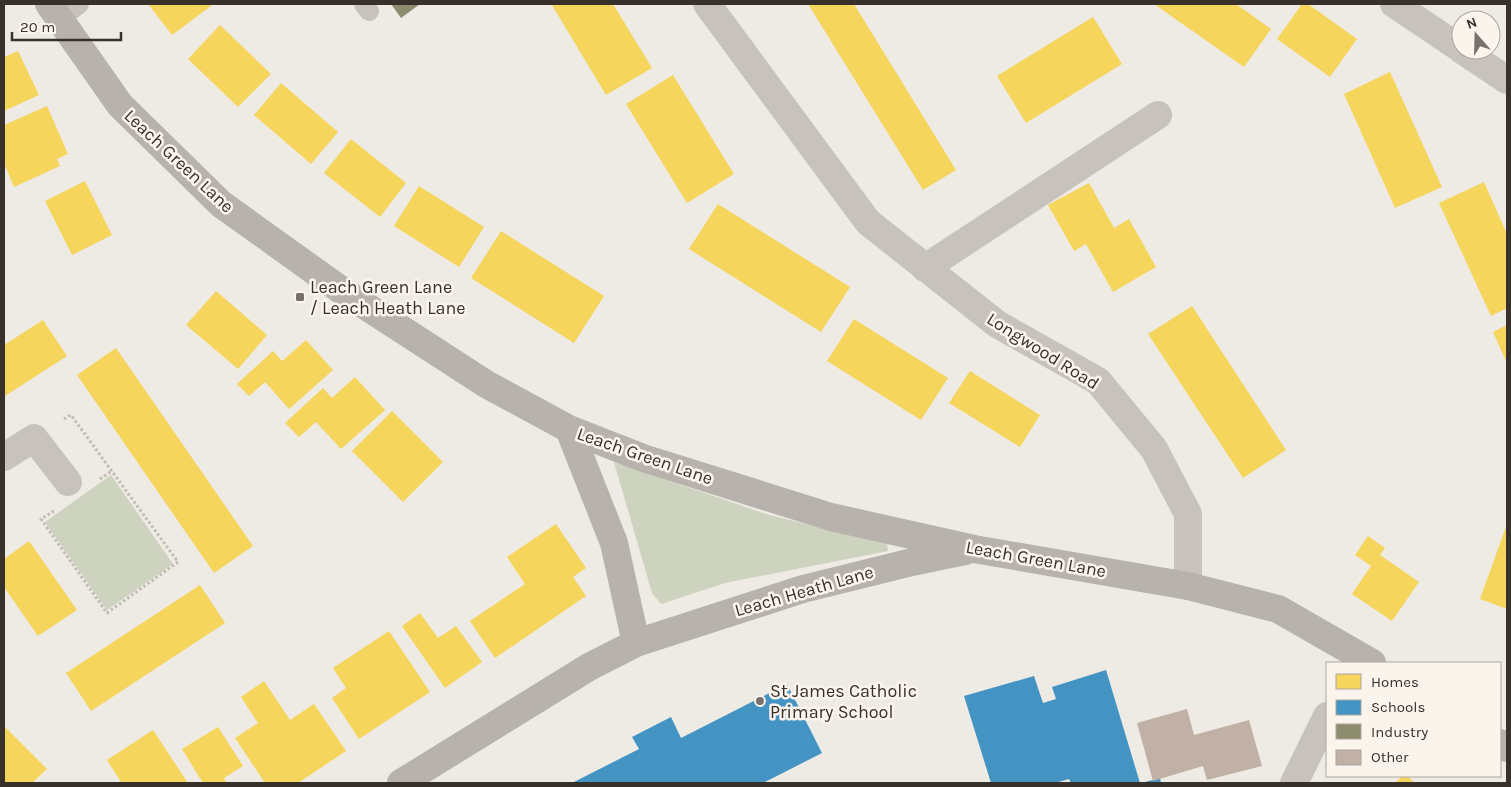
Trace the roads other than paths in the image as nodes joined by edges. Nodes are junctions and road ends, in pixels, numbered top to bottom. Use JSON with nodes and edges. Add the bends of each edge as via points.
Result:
{"nodes":[{"id":1,"x":79,"y":4,"type":"edge"},
{"id":2,"x":707,"y":4,"type":"edge"},
{"id":3,"x":1394,"y":4,"type":"edge"},
{"id":4,"x":53,"y":12,"type":"edge"},
{"id":5,"x":1451,"y":43,"type":"edge"},
{"id":6,"x":1477,"y":60,"type":"edge"},
{"id":7,"x":1507,"y":80,"type":"edge"},
{"id":8,"x":1158,"y":115,"type":"dead end"},
{"id":9,"x":925,"y":268,"type":"junction"},
{"id":10,"x":569,"y":429,"type":"junction"},
{"id":11,"x":4,"y":457,"type":"edge"},
{"id":12,"x":68,"y":482,"type":"dead end"},
{"id":13,"x":974,"y":549,"type":"junction"},
{"id":14,"x":1188,"y":586,"type":"junction"},
{"id":15,"x":636,"y":643,"type":"junction"},
{"id":16,"x":1361,"y":660,"type":"edge"},
{"id":17,"x":1326,"y":718,"type":"edge"},
{"id":18,"x":401,"y":783,"type":"edge"},
{"id":19,"x":1294,"y":783,"type":"edge"}],
"edges":[{"from":1,"to":4,"type":"lane"},
{"from":2,"to":9,"type":"street","name":"Longwood Road","via":[[868,222]]},
{"from":3,"to":5,"type":"street"},
{"from":4,"to":10,"type":"street","name":"Leach Green Lane","via":[[120,105],[221,204],[349,296],[486,384]]},
{"from":6,"to":7,"type":"street"},
{"from":8,"to":9,"type":"street"},
{"from":9,"to":14,"type":"street","name":"Longwood Road","via":[[997,324],[1098,381],[1154,449],[1188,514]]},
{"from":10,"to":13,"type":"street","name":"Leach Green Lane","via":[[643,458],[831,517]]},
{"from":10,"to":15,"type":"street","via":[[614,543]]},
{"from":11,"to":12,"type":"street","via":[[34,438]]},
{"from":13,"to":14,"type":"street","name":"Leach Green Lane"},
{"from":13,"to":15,"type":"street","name":"Leach Heath Lane","via":[[803,589]]},
{"from":14,"to":16,"type":"street","name":"Leach Green Lane","via":[[1278,609]]},
{"from":15,"to":18,"type":"street","name":"Leach Heath Lane","via":[[589,667]]},
{"from":17,"to":19,"type":"street"}]}
